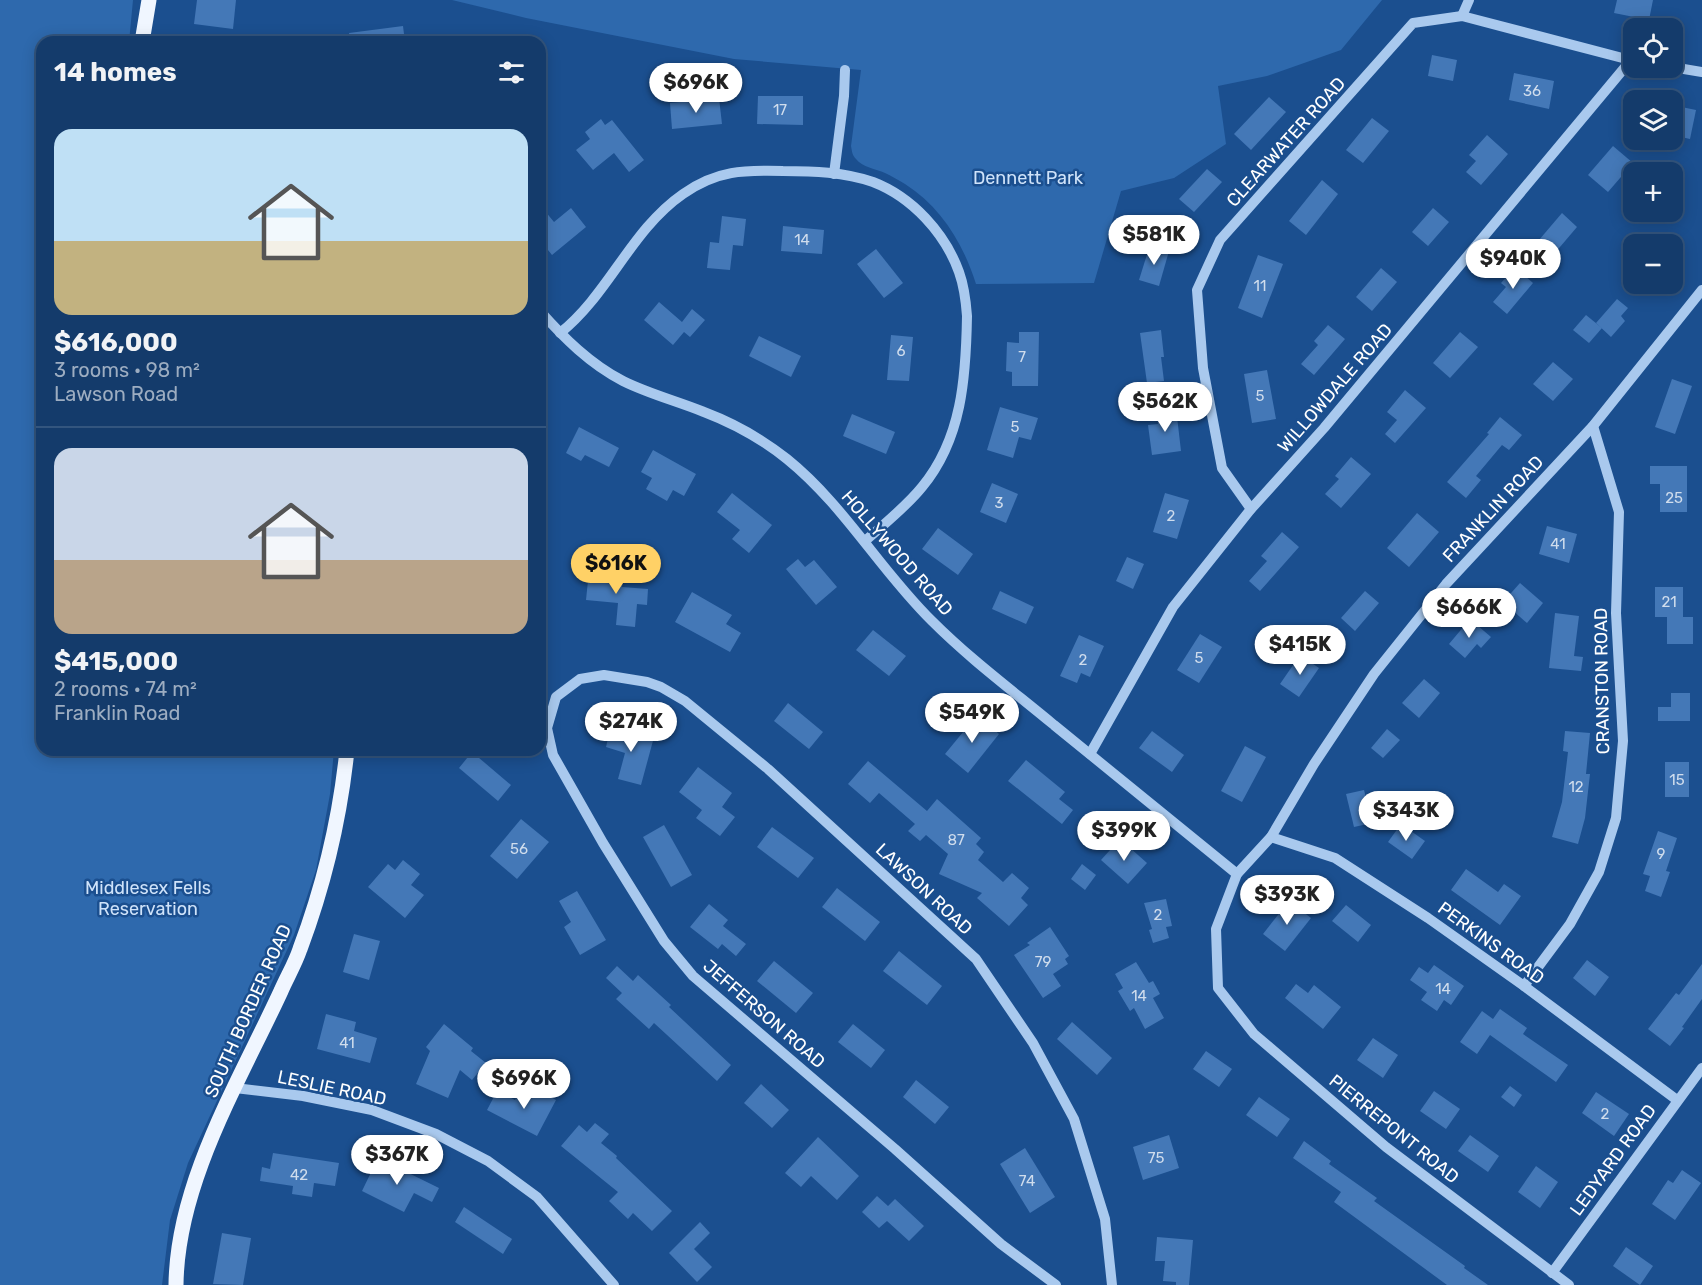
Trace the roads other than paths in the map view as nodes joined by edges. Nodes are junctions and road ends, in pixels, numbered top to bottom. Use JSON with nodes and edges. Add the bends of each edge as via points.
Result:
{"nodes":[{"id":1,"x":149,"y":0,"type":"edge"},
{"id":2,"x":1469,"y":0,"type":"edge"},
{"id":3,"x":1462,"y":16,"type":"junction"},
{"id":4,"x":143,"y":36,"type":"edge"},
{"id":5,"x":1623,"y":59,"type":"edge"},
{"id":6,"x":1683,"y":69,"type":"edge"},
{"id":7,"x":845,"y":70,"type":"dead end"},
{"id":8,"x":1623,"y":72,"type":"edge"},
{"id":9,"x":1702,"y":72,"type":"edge"},
{"id":10,"x":834,"y":174,"type":"junction"},
{"id":11,"x":1702,"y":290,"type":"edge"},
{"id":12,"x":546,"y":318,"type":"edge"},
{"id":13,"x":560,"y":333,"type":"junction"},
{"id":14,"x":1593,"y":426,"type":"junction"},
{"id":15,"x":1251,"y":509,"type":"junction"},
{"id":16,"x":865,"y":541,"type":"junction"},
{"id":17,"x":556,"y":697,"type":"joint"},
{"id":18,"x":1090,"y":754,"type":"junction"},
{"id":19,"x":346,"y":756,"type":"edge"},
{"id":20,"x":1271,"y":837,"type":"junction"},
{"id":21,"x":1237,"y":874,"type":"junction"},
{"id":22,"x":1218,"y":981,"type":"joint"},
{"id":23,"x":1524,"y":986,"type":"junction"},
{"id":24,"x":1702,"y":1068,"type":"edge"},
{"id":25,"x":235,"y":1088,"type":"junction"},
{"id":26,"x":1677,"y":1100,"type":"junction"},
{"id":27,"x":1552,"y":1273,"type":"junction"},
{"id":28,"x":176,"y":1285,"type":"edge"},
{"id":29,"x":614,"y":1285,"type":"edge"},
{"id":30,"x":1056,"y":1285,"type":"edge"},
{"id":31,"x":1112,"y":1285,"type":"edge"},
{"id":32,"x":1569,"y":1285,"type":"edge"}],
"edges":[{"from":1,"to":4,"type":"main road"},
{"from":2,"to":3,"type":"street"},
{"from":3,"to":5,"type":"street"},
{"from":3,"to":15,"type":"street","name":"CLEARWATER ROAD","via":[[1413,23],[1220,240],[1197,290],[1203,368],[1222,468]]},
{"from":6,"to":9,"type":"street"},
{"from":7,"to":10,"type":"street"},
{"from":8,"to":15,"type":"street","name":"WILLOWDALE ROAD","via":[[1371,373]]},
{"from":10,"to":13,"type":"street","via":[[734,172],[694,187],[637,239],[579,317]]},
{"from":10,"to":16,"type":"street","via":[[875,183],[923,215],[954,260],[966,302],[960,406],[953,433],[922,488]]},
{"from":11,"to":14,"type":"street","name":"FRANKLIN ROAD"},
{"from":12,"to":13,"type":"street","name":"HOLLYWOOD ROAD"},
{"from":13,"to":16,"type":"street","name":"HOLLYWOOD ROAD","via":[[613,375],[726,421],[770,447],[816,485]]},
{"from":14,"to":20,"type":"street","name":"FRANKLIN ROAD","via":[[1446,584],[1374,674]]},
{"from":14,"to":23,"type":"street","name":"CRANSTON ROAD","via":[[1619,512],[1616,613],[1623,741],[1616,818],[1599,872],[1570,924]]},
{"from":15,"to":18,"type":"street","name":"WILLOWDALE ROAD","via":[[1173,607]]},
{"from":16,"to":18,"type":"street","name":"HOLLYWOOD ROAD","via":[[932,622]]},
{"from":17,"to":30,"type":"street","name":"JEFFERSON ROAD","via":[[547,728],[553,755],[664,941],[693,976],[1001,1244]]},
{"from":17,"to":31,"type":"street","name":"LAWSON ROAD","via":[[580,679],[604,675],[647,682],[685,701],[768,769],[976,959],[1033,1043],[1074,1119],[1105,1219]]},
{"from":18,"to":21,"type":"street","name":"HOLLYWOOD ROAD"},
{"from":19,"to":25,"type":"main road","name":"SOUTH BORDER ROAD","via":[[327,867],[303,940]]},
{"from":20,"to":21,"type":"street","name":"FRANKLIN ROAD"},
{"from":20,"to":23,"type":"street","name":"PERKINS ROAD","via":[[1335,858]]},
{"from":21,"to":22,"type":"street","name":"FRANKLIN ROAD","via":[[1216,929]]},
{"from":22,"to":27,"type":"street","name":"PIERREPONT ROAD","via":[[1218,988],[1254,1034],[1386,1147]]},
{"from":23,"to":26,"type":"street","name":"PERKINS ROAD"},
{"from":24,"to":26,"type":"street","name":"LEDYARD ROAD"},
{"from":25,"to":28,"type":"main road","name":"SOUTH BORDER ROAD","via":[[187,1206],[176,1260]]},
{"from":25,"to":29,"type":"street","name":"LESLIE ROAD","via":[[372,1110],[478,1155],[537,1197]]},
{"from":26,"to":27,"type":"street","name":"LEDYARD ROAD"},
{"from":27,"to":32,"type":"street","name":"PIERREPONT ROAD"}]}
